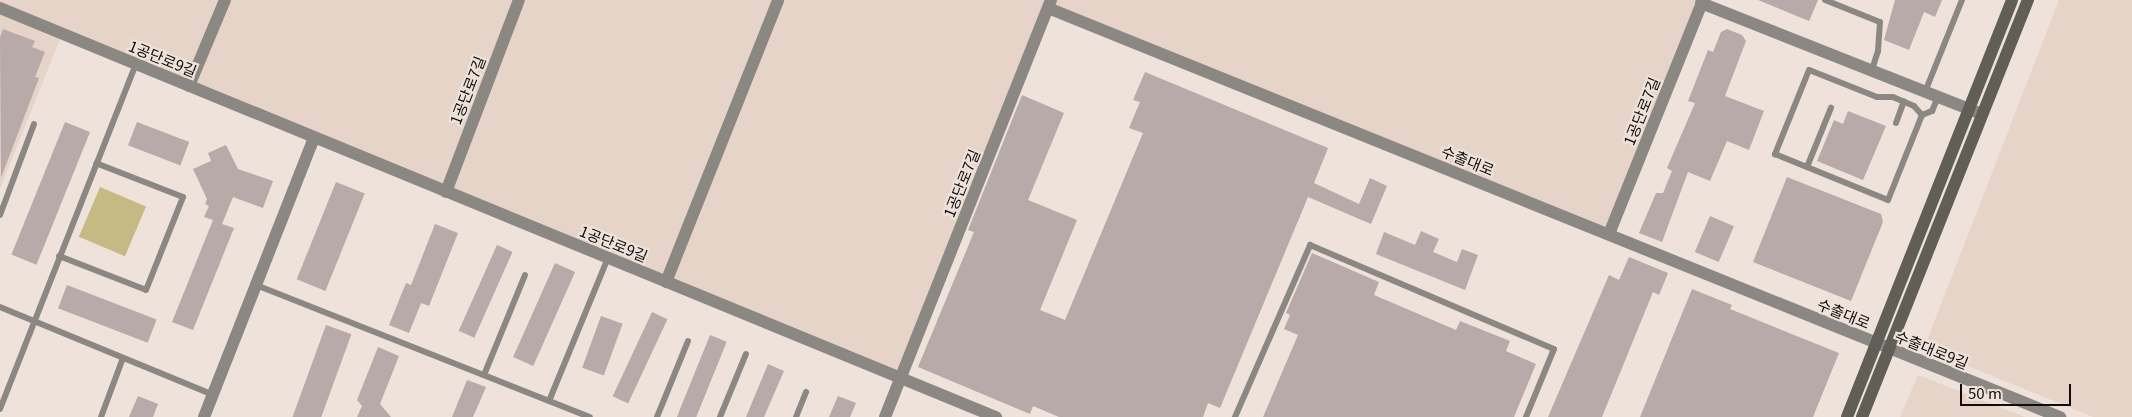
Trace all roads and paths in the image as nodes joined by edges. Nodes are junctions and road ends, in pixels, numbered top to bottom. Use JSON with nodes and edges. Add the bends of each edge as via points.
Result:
{"nodes":[{"id":1,"x":225,"y":0,"type":"edge"},
{"id":2,"x":519,"y":0,"type":"edge"},
{"id":3,"x":778,"y":0,"type":"edge"},
{"id":4,"x":1825,"y":0,"type":"edge"},
{"id":5,"x":1962,"y":0,"type":"edge"},
{"id":6,"x":2012,"y":0,"type":"edge"},
{"id":7,"x":2028,"y":0,"type":"edge"},
{"id":8,"x":1702,"y":1,"type":"edge"},
{"id":9,"x":1050,"y":4,"type":"edge"},
{"id":10,"x":0,"y":8,"type":"edge"},
{"id":11,"x":136,"y":64,"type":"junction"},
{"id":12,"x":1872,"y":70,"type":"junction"},
{"id":13,"x":189,"y":86,"type":"junction"},
{"id":14,"x":1925,"y":92,"type":"junction"},
{"id":15,"x":1938,"y":97,"type":"junction"},
{"id":16,"x":1904,"y":101,"type":"junction"},
{"id":17,"x":1830,"y":108,"type":"dead end"},
{"id":18,"x":1969,"y":109,"type":"junction"},
{"id":19,"x":1982,"y":114,"type":"junction"},
{"id":20,"x":1922,"y":115,"type":"junction"},
{"id":21,"x":1896,"y":123,"type":"dead end"},
{"id":22,"x":34,"y":124,"type":"dead end"},
{"id":23,"x":314,"y":138,"type":"junction"},
{"id":24,"x":96,"y":163,"type":"junction"},
{"id":25,"x":1807,"y":167,"type":"junction"},
{"id":26,"x":446,"y":192,"type":"junction"},
{"id":27,"x":0,"y":215,"type":"edge"},
{"id":28,"x":1609,"y":234,"type":"junction"},
{"id":29,"x":59,"y":256,"type":"junction"},
{"id":30,"x":608,"y":258,"type":"junction"},
{"id":31,"x":525,"y":275,"type":"dead end"},
{"id":32,"x":666,"y":282,"type":"junction"},
{"id":33,"x":256,"y":285,"type":"junction"},
{"id":34,"x":0,"y":307,"type":"edge"},
{"id":35,"x":34,"y":320,"type":"junction"},
{"id":36,"x":688,"y":341,"type":"dead end"},
{"id":37,"x":1876,"y":344,"type":"junction"},
{"id":38,"x":1889,"y":349,"type":"junction"},
{"id":39,"x":746,"y":354,"type":"dead end"},
{"id":40,"x":123,"y":358,"type":"junction"},
{"id":41,"x":484,"y":375,"type":"junction"},
{"id":42,"x":901,"y":378,"type":"junction"},
{"id":43,"x":806,"y":392,"type":"dead end"},
{"id":44,"x":213,"y":395,"type":"junction"},
{"id":45,"x":549,"y":400,"type":"junction"},
{"id":46,"x":0,"y":409,"type":"edge"},
{"id":47,"x":101,"y":417,"type":"edge"},
{"id":48,"x":204,"y":417,"type":"edge"},
{"id":49,"x":590,"y":417,"type":"edge"},
{"id":50,"x":657,"y":417,"type":"edge"},
{"id":51,"x":720,"y":417,"type":"edge"},
{"id":52,"x":796,"y":417,"type":"edge"},
{"id":53,"x":885,"y":417,"type":"edge"},
{"id":54,"x":996,"y":417,"type":"edge"},
{"id":55,"x":1236,"y":417,"type":"edge"},
{"id":56,"x":1526,"y":417,"type":"edge"},
{"id":57,"x":1847,"y":417,"type":"edge"},
{"id":58,"x":1862,"y":417,"type":"edge"},
{"id":59,"x":2060,"y":417,"type":"edge"}],
"edges":[{"from":1,"to":13,"type":"street"},
{"from":2,"to":26,"type":"street","name":"1공단로7길"},
{"from":3,"to":32,"type":"street"},
{"from":4,"to":12,"type":"lane","via":[[1880,22],[1878,51]]},
{"from":5,"to":14,"type":"lane"},
{"from":6,"to":18,"type":"main road","name":"수출대로"},
{"from":7,"to":19,"type":"main road"},
{"from":8,"to":12,"type":"street"},
{"from":8,"to":28,"type":"street","name":"1공단로7길"},
{"from":9,"to":28,"type":"street","name":"수출대로"},
{"from":9,"to":42,"type":"street","name":"1공단로7길"},
{"from":10,"to":11,"type":"street","name":"1공단로9길"},
{"from":11,"to":13,"type":"street","name":"1공단로9길"},
{"from":11,"to":24,"type":"lane"},
{"from":12,"to":14,"type":"street"},
{"from":13,"to":23,"type":"street","name":"1공단로9길"},
{"from":14,"to":15,"type":"street"},
{"from":15,"to":18,"type":"street"},
{"from":15,"to":20,"type":"lane","via":[[1932,111]]},
{"from":16,"to":20,"type":"lane"},
{"from":16,"to":21,"type":"lane"},
{"from":16,"to":25,"type":"lane","via":[[1894,97],[1877,98],[1809,70],[1775,154]]},
{"from":17,"to":25,"type":"lane"},
{"from":18,"to":19,"type":"street"},
{"from":18,"to":37,"type":"main road","name":"수출대로"},
{"from":19,"to":38,"type":"main road"},
{"from":20,"to":25,"type":"lane","via":[[1888,200]]},
{"from":22,"to":27,"type":"lane"},
{"from":23,"to":26,"type":"street","name":"1공단로9길"},
{"from":23,"to":33,"type":"street"},
{"from":24,"to":29,"type":"lane"},
{"from":24,"to":29,"type":"lane","via":[[183,197],[146,290]]},
{"from":26,"to":30,"type":"street","name":"1공단로9길"},
{"from":28,"to":37,"type":"street","name":"수출대로"},
{"from":29,"to":35,"type":"lane"},
{"from":30,"to":32,"type":"street","name":"1공단로9길"},
{"from":30,"to":45,"type":"lane"},
{"from":31,"to":41,"type":"lane"},
{"from":32,"to":42,"type":"street","name":"1공단로9길"},
{"from":33,"to":41,"type":"lane"},
{"from":33,"to":44,"type":"street"},
{"from":34,"to":35,"type":"lane"},
{"from":35,"to":40,"type":"lane"},
{"from":35,"to":46,"type":"lane"},
{"from":36,"to":50,"type":"lane"},
{"from":37,"to":38,"type":"street","name":"수출대로9길"},
{"from":37,"to":57,"type":"main road","name":"수출대로"},
{"from":38,"to":58,"type":"main road"},
{"from":38,"to":59,"type":"street","name":"수출대로9길"},
{"from":39,"to":51,"type":"lane"},
{"from":40,"to":44,"type":"lane"},
{"from":40,"to":47,"type":"lane"},
{"from":41,"to":45,"type":"lane"},
{"from":42,"to":53,"type":"street"},
{"from":42,"to":54,"type":"street","name":"1공단로9길"},
{"from":43,"to":52,"type":"lane"},
{"from":44,"to":48,"type":"street"},
{"from":45,"to":49,"type":"lane"},
{"from":55,"to":56,"type":"lane","via":[[1310,245],[1554,349]]}]}
